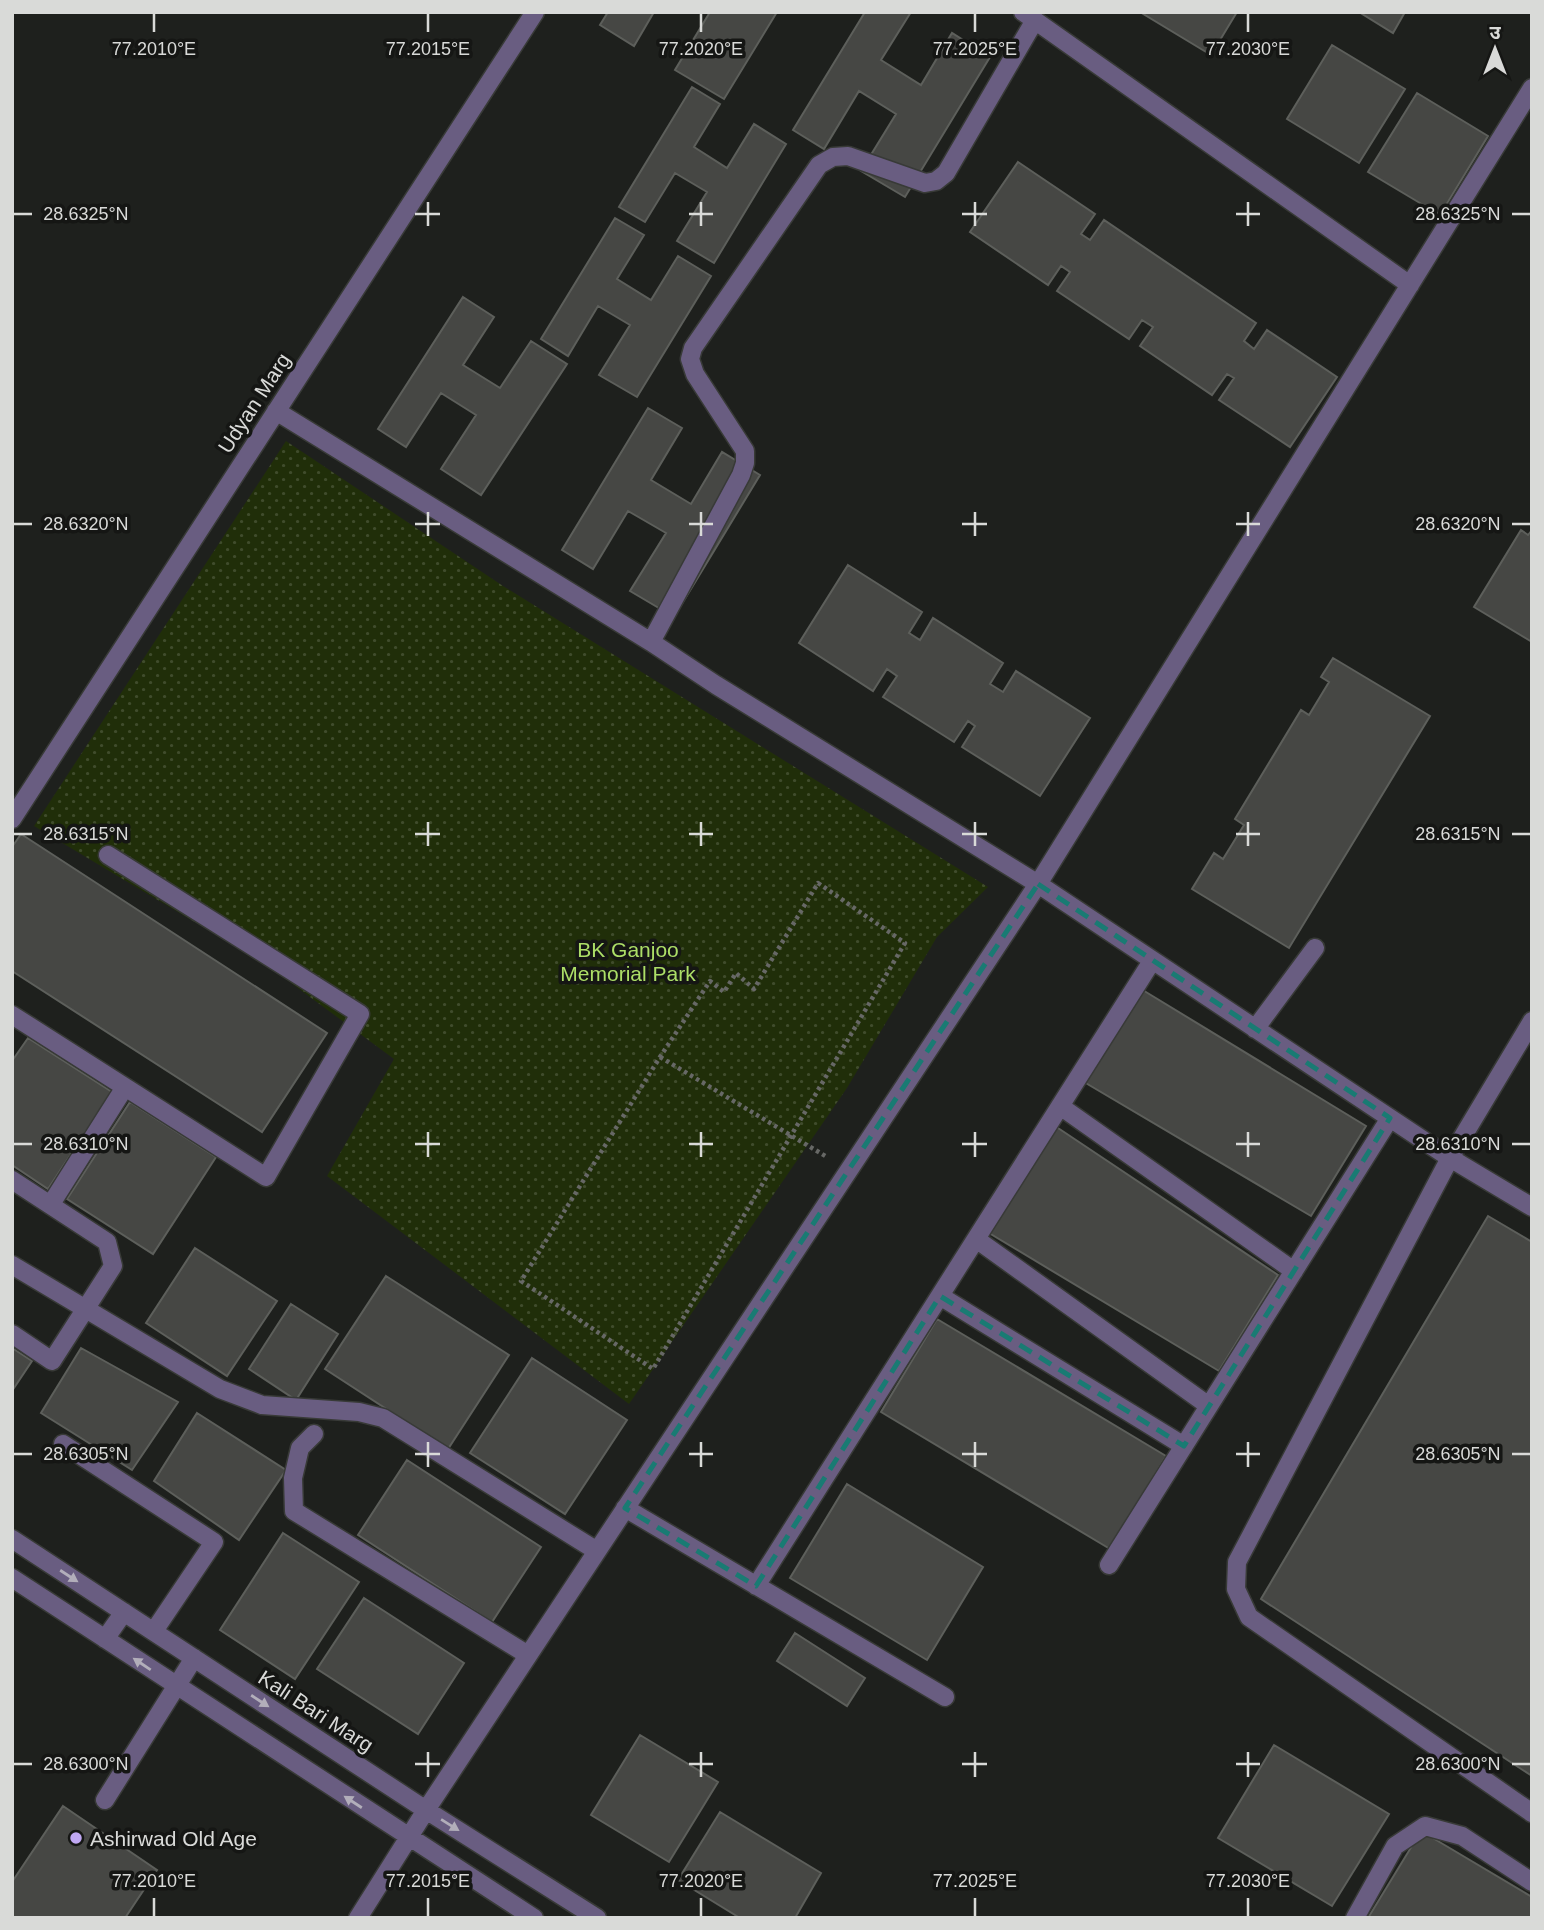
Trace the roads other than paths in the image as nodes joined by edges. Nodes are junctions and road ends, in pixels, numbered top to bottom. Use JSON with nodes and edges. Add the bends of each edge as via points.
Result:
{"nodes":[{"id":1,"x":533,"y":13,"type":"edge"},
{"id":2,"x":1029,"y":16,"type":"edge"},
{"id":3,"x":1532,"y":88,"type":"edge"},
{"id":4,"x":1410,"y":285,"type":"junction"},
{"id":5,"x":276,"y":411,"type":"junction"},
{"id":6,"x":651,"y":642,"type":"junction"},
{"id":7,"x":12,"y":818,"type":"edge"},
{"id":8,"x":108,"y":855,"type":"dead end"},
{"id":9,"x":1038,"y":884,"type":"junction"},
{"id":10,"x":1315,"y":948,"type":"dead end"},
{"id":11,"x":1153,"y":961,"type":"junction"},
{"id":12,"x":12,"y":1015,"type":"edge"},
{"id":13,"x":1532,"y":1021,"type":"edge"},
{"id":14,"x":1255,"y":1029,"type":"junction"},
{"id":15,"x":125,"y":1087,"type":"junction"},
{"id":16,"x":1060,"y":1106,"type":"junction"},
{"id":17,"x":1390,"y":1118,"type":"junction"},
{"id":18,"x":1450,"y":1158,"type":"junction"},
{"id":19,"x":12,"y":1180,"type":"edge"},
{"id":20,"x":51,"y":1204,"type":"junction"},
{"id":21,"x":1532,"y":1207,"type":"edge"},
{"id":22,"x":976,"y":1238,"type":"junction"},
{"id":23,"x":12,"y":1265,"type":"edge"},
{"id":24,"x":1294,"y":1271,"type":"junction"},
{"id":25,"x":940,"y":1296,"type":"junction"},
{"id":26,"x":86,"y":1309,"type":"junction"},
{"id":27,"x":12,"y":1334,"type":"edge"},
{"id":28,"x":1209,"y":1406,"type":"junction"},
{"id":29,"x":314,"y":1434,"type":"dead end"},
{"id":30,"x":63,"y":1444,"type":"dead end"},
{"id":31,"x":1184,"y":1446,"type":"junction"},
{"id":32,"x":625,"y":1508,"type":"junction"},
{"id":33,"x":12,"y":1539,"type":"edge"},
{"id":34,"x":597,"y":1551,"type":"junction"},
{"id":35,"x":1109,"y":1565,"type":"dead end"},
{"id":36,"x":12,"y":1578,"type":"edge"},
{"id":37,"x":756,"y":1586,"type":"junction"},
{"id":38,"x":124,"y":1612,"type":"junction"},
{"id":39,"x":153,"y":1631,"type":"junction"},
{"id":40,"x":105,"y":1639,"type":"junction"},
{"id":41,"x":528,"y":1655,"type":"junction"},
{"id":42,"x":194,"y":1658,"type":"junction"},
{"id":43,"x":176,"y":1686,"type":"junction"},
{"id":44,"x":945,"y":1697,"type":"dead end"},
{"id":45,"x":105,"y":1800,"type":"dead end"},
{"id":46,"x":426,"y":1810,"type":"junction"},
{"id":47,"x":1532,"y":1813,"type":"edge"},
{"id":48,"x":408,"y":1838,"type":"junction"},
{"id":49,"x":1532,"y":1882,"type":"edge"},
{"id":50,"x":358,"y":1918,"type":"edge"},
{"id":51,"x":534,"y":1918,"type":"edge"},
{"id":52,"x":597,"y":1918,"type":"edge"},
{"id":53,"x":1355,"y":1918,"type":"edge"}],
"edges":[{"from":1,"to":5,"type":"street","name":"Udyan Marg"},
{"from":2,"to":4,"type":"street"},
{"from":2,"to":6,"type":"street","via":[[946,173],[925,183],[848,156],[833,156],[819,164],[694,348],[690,359],[695,374],[745,451],[745,463]]},
{"from":3,"to":4,"type":"street"},
{"from":4,"to":9,"type":"street"},
{"from":5,"to":6,"type":"street"},
{"from":5,"to":7,"type":"street","name":"Udyan Marg"},
{"from":6,"to":9,"type":"street"},
{"from":8,"to":15,"type":"street","via":[[360,1014],[266,1177]]},
{"from":9,"to":11,"type":"street"},
{"from":9,"to":32,"type":"street"},
{"from":10,"to":14,"type":"street"},
{"from":11,"to":14,"type":"street"},
{"from":11,"to":16,"type":"street"},
{"from":12,"to":15,"type":"street"},
{"from":13,"to":18,"type":"street"},
{"from":14,"to":17,"type":"street"},
{"from":15,"to":20,"type":"street"},
{"from":16,"to":22,"type":"street"},
{"from":16,"to":24,"type":"street"},
{"from":17,"to":18,"type":"street"},
{"from":17,"to":24,"type":"street"},
{"from":18,"to":21,"type":"street"},
{"from":18,"to":47,"type":"street","via":[[1237,1562],[1236,1589],[1249,1617]]},
{"from":19,"to":20,"type":"street"},
{"from":20,"to":26,"type":"street","via":[[107,1242],[113,1266]]},
{"from":22,"to":25,"type":"street"},
{"from":22,"to":28,"type":"street"},
{"from":23,"to":26,"type":"street"},
{"from":24,"to":28,"type":"street"},
{"from":25,"to":31,"type":"street"},
{"from":25,"to":37,"type":"street"},
{"from":26,"to":27,"type":"street","via":[[52,1361]]},
{"from":26,"to":34,"type":"street","via":[[220,1389],[262,1405],[383,1418]]},
{"from":28,"to":31,"type":"street"},
{"from":29,"to":41,"type":"street","via":[[300,1448],[293,1478],[294,1511]]},
{"from":30,"to":39,"type":"street","via":[[214,1542]]},
{"from":31,"to":35,"type":"street"},
{"from":32,"to":34,"type":"street"},
{"from":32,"to":37,"type":"street"},
{"from":33,"to":38,"type":"street","name":"Kali Bari Marg","one_way":true},
{"from":34,"to":41,"type":"street"},
{"from":36,"to":40,"type":"street"},
{"from":37,"to":44,"type":"street"},
{"from":38,"to":39,"type":"street","name":"Kali Bari Marg"},
{"from":38,"to":40,"type":"street"},
{"from":39,"to":42,"type":"street","name":"Kali Bari Marg"},
{"from":43,"to":40,"type":"street","one_way":true},
{"from":41,"to":46,"type":"street"},
{"from":42,"to":43,"type":"street"},
{"from":42,"to":46,"type":"street","name":"Kali Bari Marg","one_way":true},
{"from":43,"to":45,"type":"street"},
{"from":48,"to":43,"type":"street","one_way":true},
{"from":46,"to":48,"type":"street"},
{"from":46,"to":52,"type":"street","name":"Kali Bari Marg","one_way":true},
{"from":48,"to":50,"type":"street"},
{"from":48,"to":51,"type":"street"},
{"from":49,"to":53,"type":"street","via":[[1462,1836],[1425,1826],[1395,1846]]}]}
